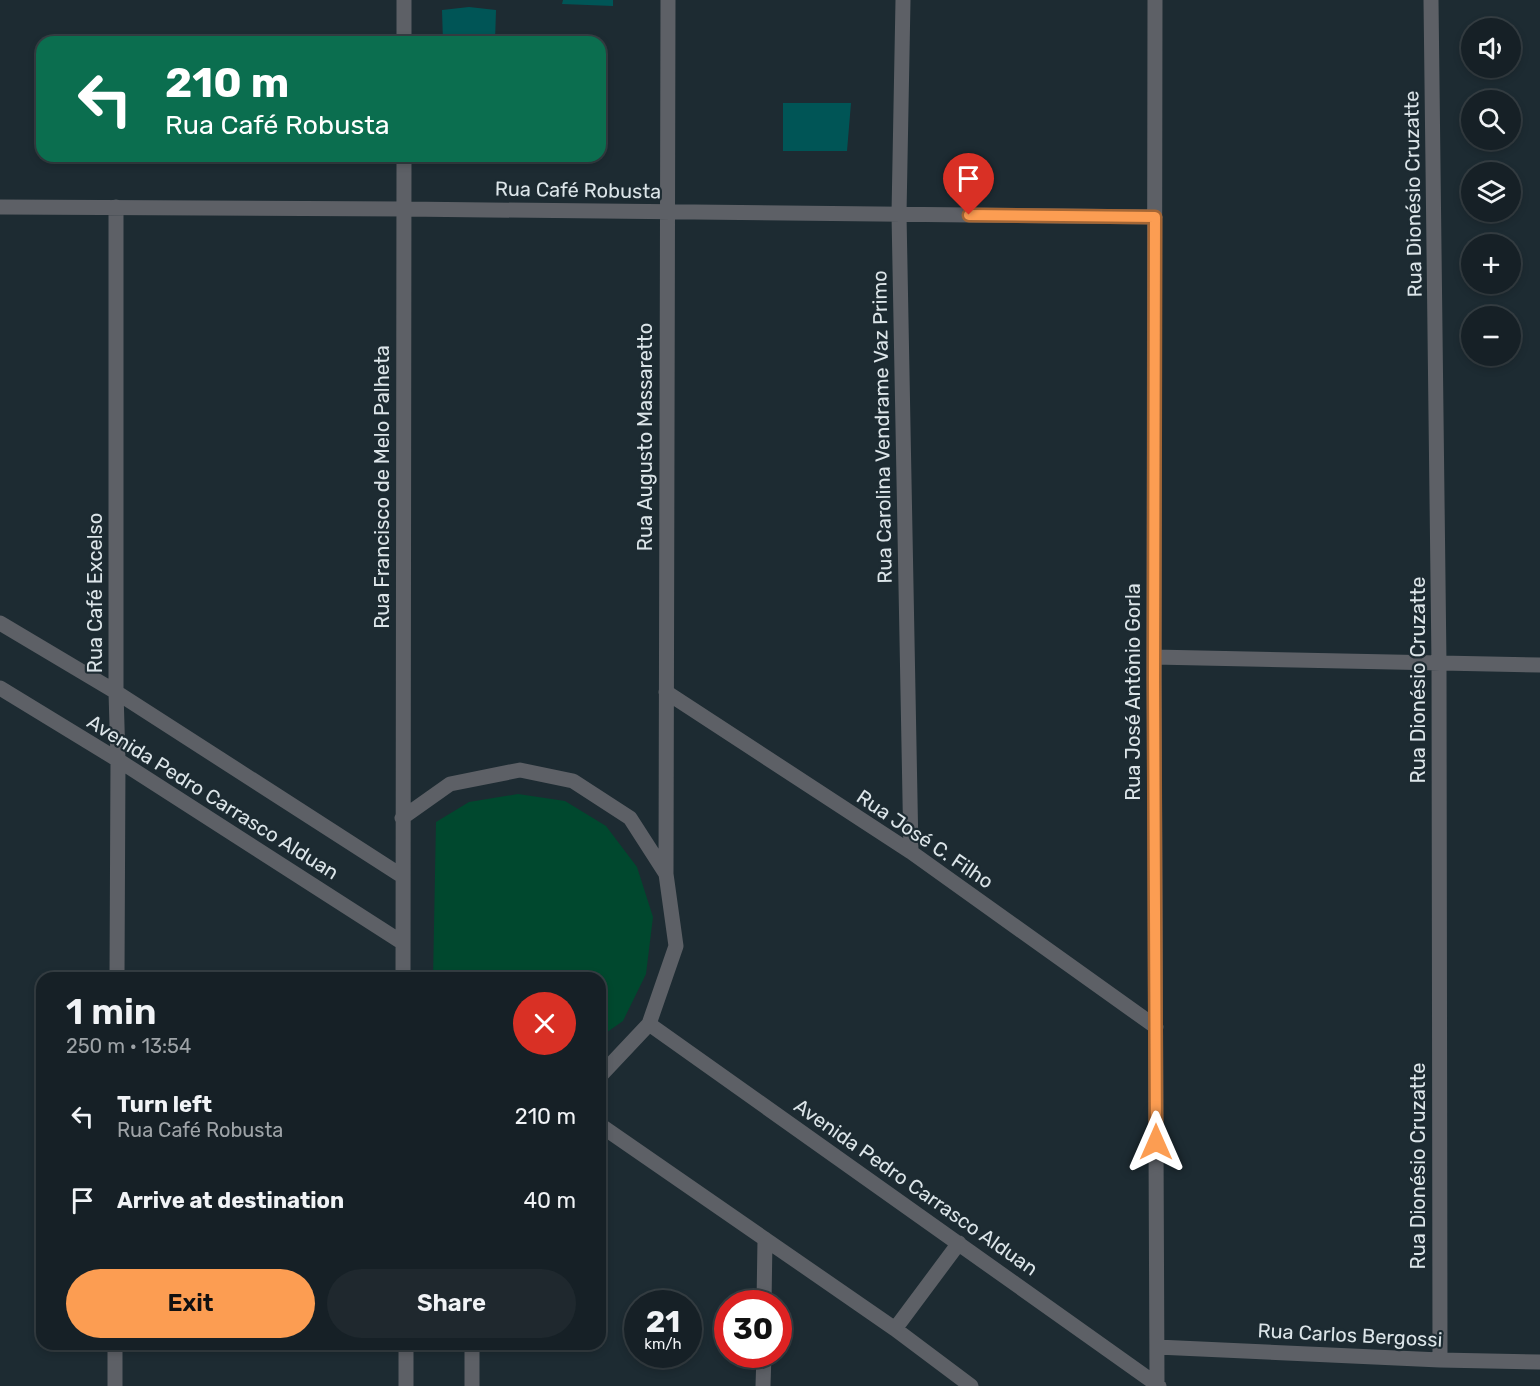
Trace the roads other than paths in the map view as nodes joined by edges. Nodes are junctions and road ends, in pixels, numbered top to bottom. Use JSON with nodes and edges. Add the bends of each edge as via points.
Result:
{"nodes":[{"id":1,"x":404,"y":0,"type":"edge"},
{"id":2,"x":668,"y":0,"type":"edge"},
{"id":3,"x":903,"y":0,"type":"edge"},
{"id":4,"x":1155,"y":0,"type":"edge"},
{"id":5,"x":1431,"y":0,"type":"edge"},
{"id":6,"x":404,"y":36,"type":"edge"},
{"id":7,"x":404,"y":162,"type":"edge"},
{"id":8,"x":0,"y":207,"type":"edge"},
{"id":9,"x":116,"y":207,"type":"junction"},
{"id":10,"x":404,"y":208,"type":"junction"},
{"id":11,"x":667,"y":212,"type":"junction"},
{"id":12,"x":899,"y":214,"type":"junction"},
{"id":13,"x":1155,"y":217,"type":"junction"},
{"id":14,"x":0,"y":623,"type":"edge"},
{"id":15,"x":1154,"y":657,"type":"junction"},
{"id":16,"x":1439,"y":663,"type":"junction"},
{"id":17,"x":1540,"y":665,"type":"edge"},
{"id":18,"x":0,"y":688,"type":"edge"},
{"id":19,"x":116,"y":692,"type":"junction"},
{"id":20,"x":666,"y":692,"type":"junction"},
{"id":21,"x":118,"y":760,"type":"junction"},
{"id":22,"x":402,"y":818,"type":"junction"},
{"id":23,"x":911,"y":852,"type":"junction"},
{"id":24,"x":666,"y":874,"type":"junction"},
{"id":25,"x":402,"y":876,"type":"junction"},
{"id":26,"x":403,"y":943,"type":"junction"},
{"id":27,"x":117,"y":972,"type":"edge"},
{"id":28,"x":403,"y":972,"type":"edge"},
{"id":29,"x":649,"y":1024,"type":"junction"},
{"id":30,"x":1156,"y":1027,"type":"junction"},
{"id":31,"x":606,"y":1070,"type":"edge"},
{"id":32,"x":606,"y":1129,"type":"edge"},
{"id":33,"x":765,"y":1239,"type":"junction"},
{"id":34,"x":959,"y":1243,"type":"junction"},
{"id":35,"x":764,"y":1290,"type":"edge"},
{"id":36,"x":895,"y":1329,"type":"junction"},
{"id":37,"x":1157,"y":1347,"type":"junction"},
{"id":38,"x":116,"y":1350,"type":"edge"},
{"id":39,"x":406,"y":1350,"type":"edge"},
{"id":40,"x":472,"y":1350,"type":"edge"},
{"id":41,"x":1440,"y":1360,"type":"junction"},
{"id":42,"x":1540,"y":1362,"type":"edge"},
{"id":43,"x":764,"y":1368,"type":"edge"},
{"id":44,"x":1158,"y":1385,"type":"edge"},
{"id":45,"x":115,"y":1386,"type":"edge"},
{"id":46,"x":406,"y":1386,"type":"edge"},
{"id":47,"x":472,"y":1386,"type":"edge"},
{"id":48,"x":764,"y":1386,"type":"edge"},
{"id":49,"x":971,"y":1386,"type":"edge"}],
"edges":[{"from":1,"to":6,"type":"street"},
{"from":2,"to":11,"type":"street","name":"Rua Augusto Massaretto"},
{"from":3,"to":12,"type":"street","name":"Rua Carolina Vendrame Vaz Primo"},
{"from":4,"to":13,"type":"street","name":"Rua José Antônio Gorla"},
{"from":5,"to":16,"type":"street","name":"Rua Dionésio Cruzatte"},
{"from":7,"to":10,"type":"street","name":"Rua Francisco de Melo Palheta"},
{"from":8,"to":9,"type":"street","name":"Rua Café Robusta"},
{"from":9,"to":10,"type":"street","name":"Rua Café Robusta"},
{"from":9,"to":19,"type":"street","name":"Rua Café Excelso"},
{"from":10,"to":11,"type":"street","name":"Rua Café Robusta"},
{"from":10,"to":22,"type":"street","name":"Rua Francisco de Melo Palheta"},
{"from":11,"to":12,"type":"street","name":"Rua Café Robusta"},
{"from":11,"to":20,"type":"street","name":"Rua Augusto Massaretto"},
{"from":12,"to":13,"type":"street","name":"Rua Café Robusta"},
{"from":12,"to":23,"type":"street","name":"Rua Carolina Vendrame Vaz Primo"},
{"from":13,"to":15,"type":"street","name":"Rua José Antônio Gorla"},
{"from":14,"to":19,"type":"street","name":"Avenida Pedro Carrasco Alduan"},
{"from":15,"to":16,"type":"street"},
{"from":15,"to":30,"type":"street","name":"Rua José Antônio Gorla"},
{"from":16,"to":17,"type":"street"},
{"from":16,"to":41,"type":"street","name":"Rua Dionésio Cruzatte"},
{"from":18,"to":21,"type":"street","name":"Avenida Pedro Carrasco Alduan"},
{"from":19,"to":21,"type":"street","name":"Rua Café Excelso"},
{"from":19,"to":25,"type":"street","name":"Avenida Pedro Carrasco Alduan"},
{"from":20,"to":23,"type":"street","name":"Rua José C. Filho"},
{"from":20,"to":24,"type":"street","name":"Rua Augusto Massaretto"},
{"from":21,"to":26,"type":"street","name":"Avenida Pedro Carrasco Alduan"},
{"from":21,"to":27,"type":"street","name":"Rua Café Excelso"},
{"from":22,"to":24,"type":"street","via":[[450,784],[520,770],[573,781],[630,818]]},
{"from":22,"to":25,"type":"street","name":"Rua Francisco de Melo Palheta"},
{"from":23,"to":30,"type":"street","name":"Rua José C. Filho"},
{"from":24,"to":29,"type":"street","name":"Rua Augusto Massaretto","via":[[676,946]]},
{"from":25,"to":26,"type":"street","name":"Rua Francisco de Melo Palheta"},
{"from":26,"to":28,"type":"street","name":"Rua Francisco de Melo Palheta"},
{"from":29,"to":31,"type":"street"},
{"from":29,"to":34,"type":"street","name":"Avenida Pedro Carrasco Alduan"},
{"from":30,"to":37,"type":"street","name":"Rua José Antônio Gorla"},
{"from":32,"to":33,"type":"street"},
{"from":33,"to":35,"type":"street"},
{"from":33,"to":36,"type":"street"},
{"from":34,"to":36,"type":"street"},
{"from":34,"to":44,"type":"street","name":"Avenida Pedro Carrasco Alduan"},
{"from":36,"to":49,"type":"street"},
{"from":37,"to":41,"type":"street","name":"Rua Carlos Bergossi"},
{"from":37,"to":44,"type":"street","name":"Rua José Antônio Gorla"},
{"from":38,"to":45,"type":"street"},
{"from":39,"to":46,"type":"street"},
{"from":40,"to":47,"type":"street"},
{"from":41,"to":42,"type":"street","name":"Rua Carlos Bergossi"},
{"from":43,"to":48,"type":"street"}]}
